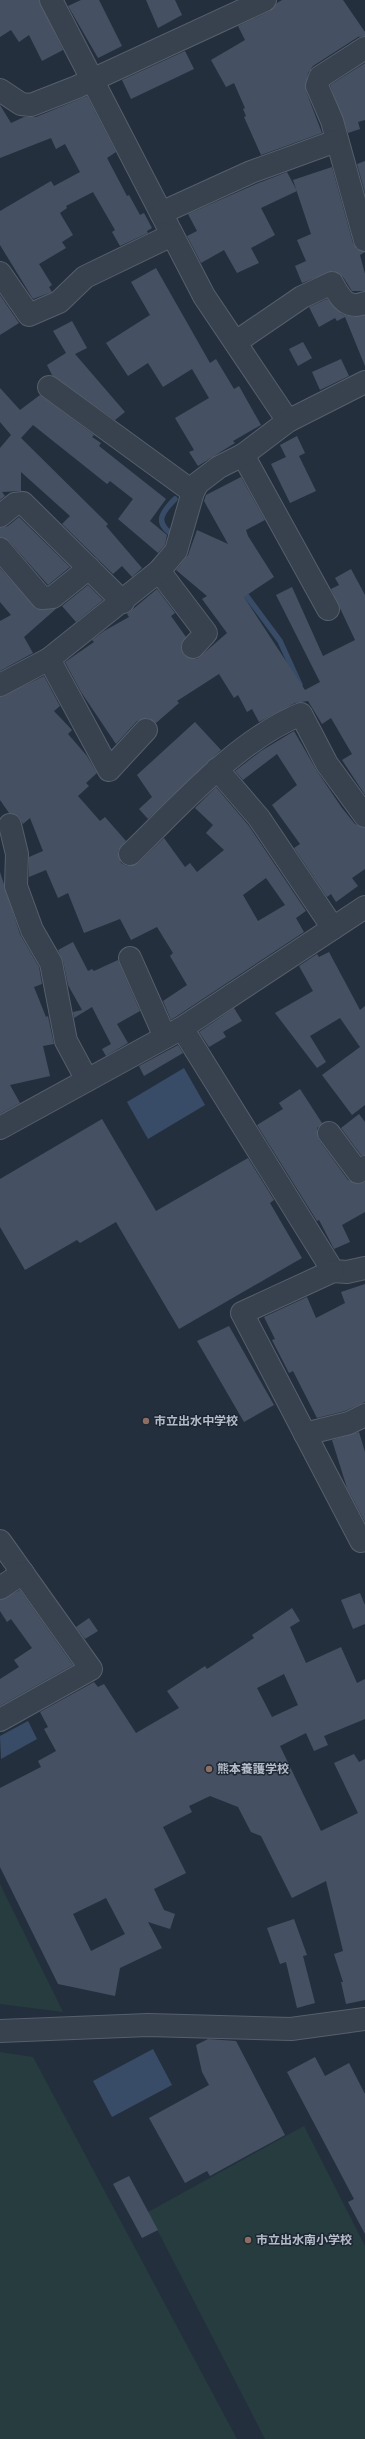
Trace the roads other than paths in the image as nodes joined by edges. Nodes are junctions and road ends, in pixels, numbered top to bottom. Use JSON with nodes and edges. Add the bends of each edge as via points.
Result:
{"nodes":[{"id":1,"x":51,"y":0,"type":"edge"},
{"id":2,"x":265,"y":0,"type":"edge"},
{"id":3,"x":365,"y":48,"type":"edge"},
{"id":4,"x":92,"y":79,"type":"junction"},
{"id":5,"x":0,"y":90,"type":"edge"},
{"id":6,"x":336,"y":141,"type":"junction"},
{"id":7,"x":161,"y":213,"type":"junction"},
{"id":8,"x":172,"y":235,"type":"junction"},
{"id":9,"x":365,"y":240,"type":"edge"},
{"id":10,"x":3,"y":283,"type":"edge"},
{"id":11,"x":365,"y":303,"type":"edge"},
{"id":12,"x":236,"y":342,"type":"junction"},
{"id":13,"x":365,"y":382,"type":"edge"},
{"id":14,"x":49,"y":387,"type":"dead end"},
{"id":15,"x":288,"y":421,"type":"junction"},
{"id":16,"x":243,"y":455,"type":"junction"},
{"id":17,"x":193,"y":492,"type":"junction"},
{"id":18,"x":0,"y":516,"type":"edge"},
{"id":19,"x":0,"y":549,"type":"edge"},
{"id":20,"x":88,"y":568,"type":"junction"},
{"id":21,"x":159,"y":570,"type":"junction"},
{"id":22,"x":123,"y":602,"type":"junction"},
{"id":23,"x":328,"y":609,"type":"dead end"},
{"id":24,"x":193,"y":647,"type":"dead end"},
{"id":25,"x":49,"y":659,"type":"junction"},
{"id":26,"x":0,"y":685,"type":"edge"},
{"id":27,"x":146,"y":730,"type":"dead end"},
{"id":28,"x":217,"y":770,"type":"junction"},
{"id":29,"x":365,"y":816,"type":"edge"},
{"id":30,"x":10,"y":825,"type":"dead end"},
{"id":31,"x":130,"y":854,"type":"dead end"},
{"id":32,"x":365,"y":907,"type":"edge"},
{"id":33,"x":333,"y":928,"type":"junction"},
{"id":34,"x":130,"y":958,"type":"dead end"},
{"id":35,"x":173,"y":1033,"type":"junction"},
{"id":36,"x":87,"y":1080,"type":"junction"},
{"id":37,"x":0,"y":1128,"type":"edge"},
{"id":38,"x":328,"y":1133,"type":"dead end"},
{"id":39,"x":365,"y":1167,"type":"edge"},
{"id":40,"x":365,"y":1268,"type":"edge"},
{"id":41,"x":333,"y":1271,"type":"junction"},
{"id":42,"x":365,"y":1415,"type":"edge"},
{"id":43,"x":305,"y":1434,"type":"junction"},
{"id":44,"x":0,"y":1541,"type":"edge"},
{"id":45,"x":364,"y":1544,"type":"edge"},
{"id":46,"x":23,"y":1573,"type":"junction"},
{"id":47,"x":0,"y":1588,"type":"edge"},
{"id":48,"x":0,"y":1720,"type":"edge"},
{"id":49,"x":365,"y":2019,"type":"edge"},
{"id":50,"x":0,"y":2031,"type":"edge"}],
"edges":[{"from":1,"to":4,"type":"street"},
{"from":2,"to":4,"type":"street"},
{"from":3,"to":6,"type":"street","via":[[320,77],[317,86],[332,121]]},
{"from":4,"to":5,"type":"street","via":[[30,106],[21,104]]},
{"from":4,"to":7,"type":"street"},
{"from":6,"to":7,"type":"street","via":[[251,172]]},
{"from":6,"to":9,"type":"street"},
{"from":7,"to":8,"type":"street"},
{"from":8,"to":10,"type":"street","via":[[85,277],[59,302],[29,315]]},
{"from":8,"to":12,"type":"street","via":[[204,296]]},
{"from":11,"to":12,"type":"street","via":[[358,306],[349,305],[340,298],[332,283],[302,297]]},
{"from":12,"to":15,"type":"street"},
{"from":13,"to":15,"type":"street"},
{"from":14,"to":17,"type":"street"},
{"from":15,"to":16,"type":"street"},
{"from":16,"to":17,"type":"street","via":[[198,483]]},
{"from":16,"to":23,"type":"street"},
{"from":17,"to":21,"type":"street","via":[[176,551]]},
{"from":18,"to":20,"type":"street","via":[[15,504],[23,503]]},
{"from":19,"to":20,"type":"street","via":[[42,598],[54,597]]},
{"from":20,"to":22,"type":"street"},
{"from":21,"to":22,"type":"street"},
{"from":21,"to":24,"type":"street","via":[[206,632]]},
{"from":22,"to":25,"type":"street"},
{"from":25,"to":26,"type":"street"},
{"from":25,"to":27,"type":"street","via":[[109,770]]},
{"from":28,"to":29,"type":"street","via":[[281,722],[300,714],[327,764]]},
{"from":28,"to":31,"type":"street"},
{"from":28,"to":33,"type":"street","via":[[259,818]]},
{"from":30,"to":36,"type":"street","via":[[17,854],[16,886],[32,930],[51,963],[66,1041]]},
{"from":32,"to":33,"type":"street"},
{"from":33,"to":35,"type":"street"},
{"from":34,"to":35,"type":"street"},
{"from":35,"to":36,"type":"street"},
{"from":35,"to":41,"type":"street"},
{"from":36,"to":37,"type":"street"},
{"from":38,"to":39,"type":"street","via":[[358,1172]]},
{"from":40,"to":41,"type":"street","via":[[347,1272]]},
{"from":41,"to":43,"type":"street","via":[[242,1313]]},
{"from":42,"to":43,"type":"street","via":[[349,1423]]},
{"from":43,"to":45,"type":"street"},
{"from":44,"to":46,"type":"street"},
{"from":46,"to":47,"type":"street"},
{"from":46,"to":48,"type":"street","via":[[91,1670]]},
{"from":49,"to":50,"type":"street","via":[[291,2029],[148,2025]]}]}
